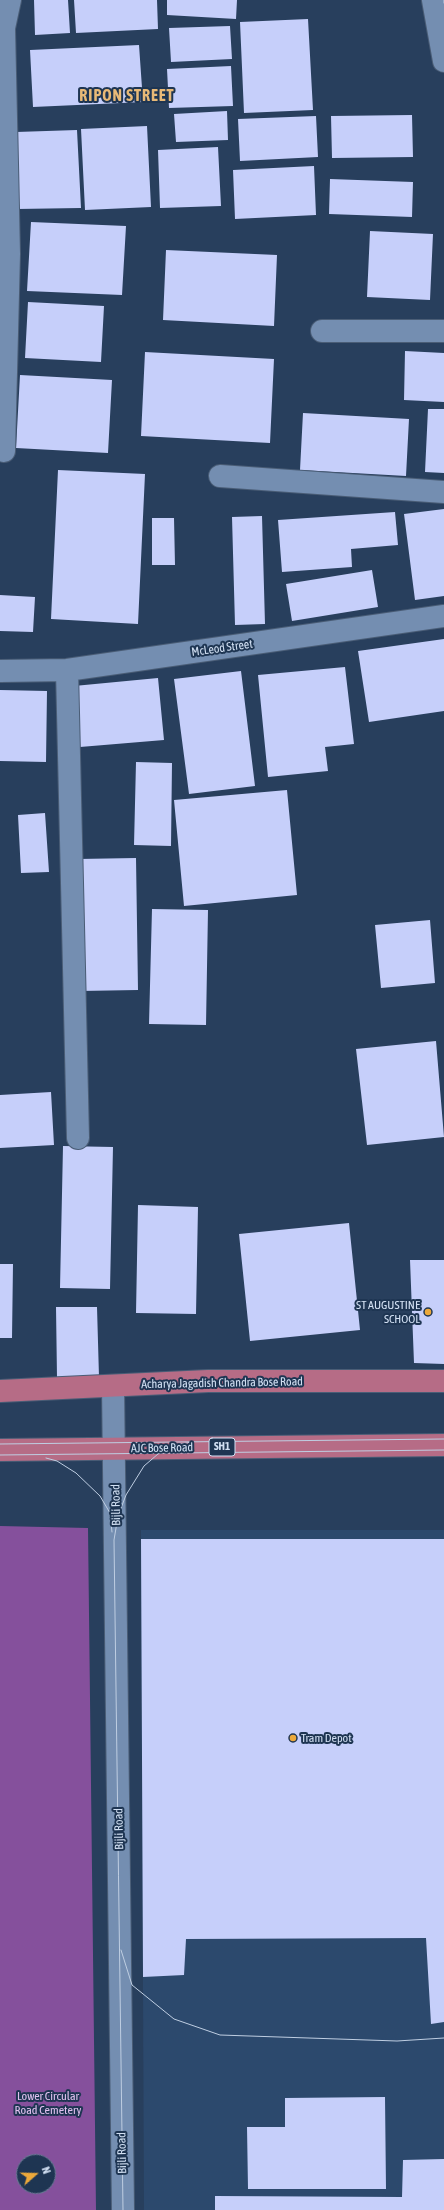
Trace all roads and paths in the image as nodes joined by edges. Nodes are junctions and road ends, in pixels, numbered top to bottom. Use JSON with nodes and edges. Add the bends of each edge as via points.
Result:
{"nodes":[{"id":1,"x":10,"y":0,"type":"edge"},
{"id":2,"x":433,"y":0,"type":"edge"},
{"id":3,"x":2,"y":28,"type":"edge"},
{"id":4,"x":444,"y":61,"type":"edge"},
{"id":5,"x":322,"y":331,"type":"dead end"},
{"id":6,"x":444,"y":331,"type":"edge"},
{"id":7,"x":4,"y":451,"type":"dead end"},
{"id":8,"x":220,"y":476,"type":"dead end"},
{"id":9,"x":444,"y":492,"type":"edge"},
{"id":10,"x":444,"y":616,"type":"edge"},
{"id":11,"x":67,"y":670,"type":"junction"},
{"id":12,"x":0,"y":671,"type":"edge"},
{"id":13,"x":78,"y":1138,"type":"dead end"},
{"id":14,"x":444,"y":1381,"type":"edge"},
{"id":15,"x":113,"y":1386,"type":"junction"},
{"id":16,"x":0,"y":1391,"type":"edge"},
{"id":17,"x":444,"y":1444,"type":"edge"},
{"id":18,"x":115,"y":1449,"type":"junction"},
{"id":19,"x":0,"y":1450,"type":"edge"},
{"id":20,"x":122,"y":2210,"type":"edge"}],
"edges":[{"from":1,"to":3,"type":"street"},
{"from":2,"to":4,"type":"street"},
{"from":3,"to":7,"type":"street","via":[[9,254]]},
{"from":5,"to":6,"type":"street"},
{"from":8,"to":9,"type":"street"},
{"from":10,"to":11,"type":"street","name":"McLeod Street"},
{"from":11,"to":12,"type":"street","name":"McLeod Street"},
{"from":11,"to":13,"type":"street"},
{"from":14,"to":15,"type":"main road","name":"Acharya Jagadish Chandra Bose Road","via":[[208,1381]]},
{"from":15,"to":16,"type":"main road","name":"Acharya Jagadish Chandra Bose Road"},
{"from":15,"to":18,"type":"street","name":"Bijli Road"},
{"from":17,"to":18,"type":"main road","name":"AJC Bose Road","number":"SH1"},
{"from":18,"to":19,"type":"main road","name":"AJC Bose Road","number":"SH1"},
{"from":18,"to":20,"type":"street","name":"Bijli Road"}]}
